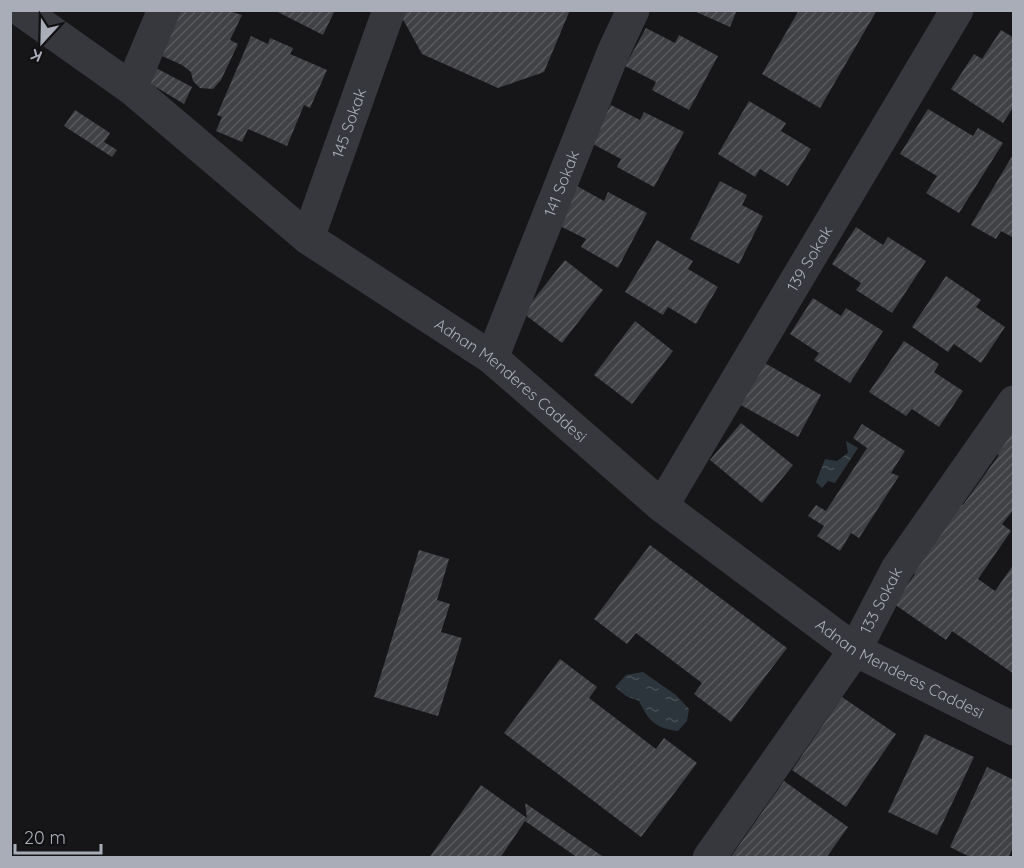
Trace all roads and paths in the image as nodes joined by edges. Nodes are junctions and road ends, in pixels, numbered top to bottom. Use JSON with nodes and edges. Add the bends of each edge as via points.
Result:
{"nodes":[{"id":1,"x":21,"y":10,"type":"edge"},
{"id":2,"x":164,"y":10,"type":"edge"},
{"id":3,"x":389,"y":10,"type":"edge"},
{"id":4,"x":633,"y":10,"type":"edge"},
{"id":5,"x":957,"y":10,"type":"edge"},
{"id":6,"x":131,"y":88,"type":"junction"},
{"id":7,"x":308,"y":238,"type":"junction"},
{"id":8,"x":492,"y":358,"type":"junction"},
{"id":9,"x":1014,"y":402,"type":"edge"},
{"id":10,"x":662,"y":506,"type":"junction"},
{"id":11,"x":855,"y":650,"type":"junction"},
{"id":12,"x":1014,"y":729,"type":"edge"},
{"id":13,"x":709,"y":858,"type":"edge"}],
"edges":[{"from":1,"to":6,"type":"street","name":"Adnan Menderes Caddesi"},
{"from":2,"to":6,"type":"street"},
{"from":3,"to":7,"type":"street","name":"145 Sokak"},
{"from":4,"to":8,"type":"street","name":"141 Sokak"},
{"from":5,"to":10,"type":"street","name":"139 Sokak"},
{"from":6,"to":7,"type":"street","name":"Adnan Menderes Caddesi"},
{"from":7,"to":8,"type":"street","name":"Adnan Menderes Caddesi"},
{"from":8,"to":10,"type":"street","name":"Adnan Menderes Caddesi"},
{"from":9,"to":11,"type":"street","name":"133 Sokak","via":[[897,569]]},
{"from":10,"to":11,"type":"street","name":"Adnan Menderes Caddesi"},
{"from":11,"to":12,"type":"street","name":"Adnan Menderes Caddesi"},
{"from":11,"to":13,"type":"street","name":"133 Sokak"}]}
